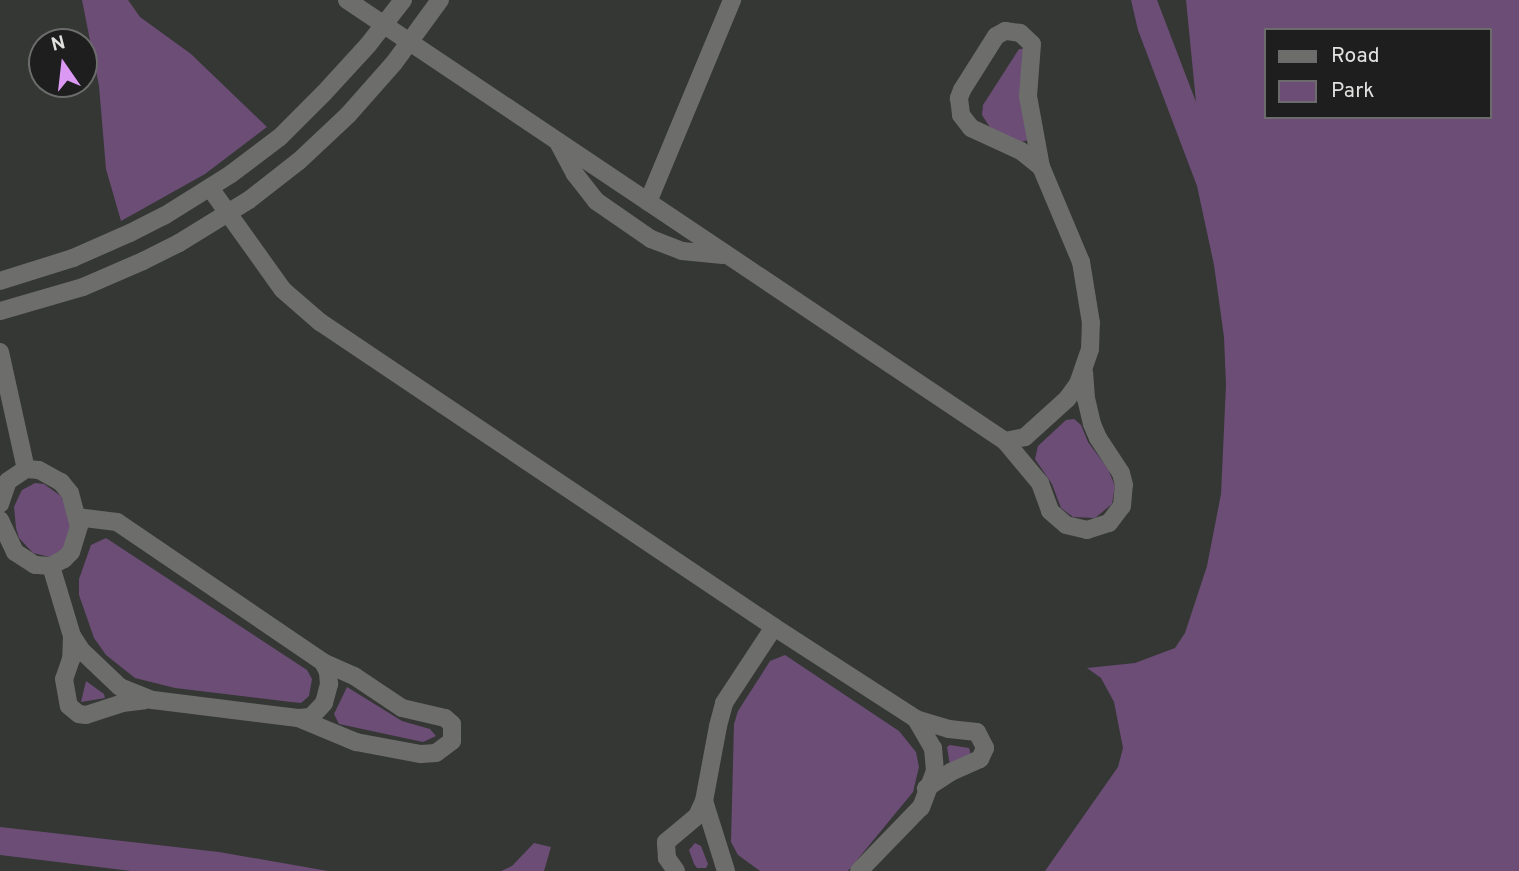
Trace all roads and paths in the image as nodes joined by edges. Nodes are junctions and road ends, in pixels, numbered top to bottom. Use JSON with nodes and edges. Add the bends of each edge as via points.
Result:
{"nodes":[{"id":1,"x":347,"y":0,"type":"edge"},
{"id":2,"x":403,"y":0,"type":"edge"},
{"id":3,"x":440,"y":0,"type":"edge"},
{"id":4,"x":732,"y":0,"type":"edge"},
{"id":5,"x":384,"y":25,"type":"junction"},
{"id":6,"x":410,"y":42,"type":"junction"},
{"id":7,"x":557,"y":141,"type":"junction"},
{"id":8,"x":1041,"y":167,"type":"junction"},
{"id":9,"x":210,"y":188,"type":"junction"},
{"id":10,"x":648,"y":202,"type":"junction"},
{"id":11,"x":228,"y":214,"type":"junction"},
{"id":12,"x":726,"y":255,"type":"junction"},
{"id":13,"x":0,"y":281,"type":"edge"},
{"id":14,"x":0,"y":311,"type":"edge"},
{"id":15,"x":0,"y":352,"type":"edge"},
{"id":16,"x":1084,"y":371,"type":"junction"},
{"id":17,"x":1005,"y":441,"type":"junction"},
{"id":18,"x":26,"y":469,"type":"junction"},
{"id":19,"x":0,"y":505,"type":"edge"},
{"id":20,"x":78,"y":517,"type":"junction"},
{"id":21,"x":0,"y":520,"type":"edge"},
{"id":22,"x":51,"y":566,"type":"junction"},
{"id":23,"x":774,"y":627,"type":"junction"},
{"id":24,"x":72,"y":635,"type":"junction"},
{"id":25,"x":323,"y":662,"type":"junction"},
{"id":26,"x":153,"y":700,"type":"junction"},
{"id":27,"x":298,"y":718,"type":"junction"},
{"id":28,"x":916,"y":719,"type":"junction"},
{"id":29,"x":926,"y":788,"type":"junction"},
{"id":30,"x":704,"y":801,"type":"junction"},
{"id":31,"x":676,"y":871,"type":"edge"},
{"id":32,"x":726,"y":871,"type":"edge"},
{"id":33,"x":859,"y":871,"type":"edge"}],
"edges":[{"from":1,"to":5,"type":"street"},
{"from":2,"to":5,"type":"street"},
{"from":3,"to":6,"type":"street"},
{"from":4,"to":10,"type":"street"},
{"from":5,"to":6,"type":"street"},
{"from":5,"to":9,"type":"street","via":[[280,137]]},
{"from":6,"to":7,"type":"street"},
{"from":6,"to":11,"type":"street","via":[[348,115],[299,162]]},
{"from":7,"to":10,"type":"street"},
{"from":7,"to":12,"type":"street","via":[[585,190],[640,232],[665,247]]},
{"from":8,"to":8,"type":"street","via":[[1028,96],[1032,44],[1020,33],[1005,31],[996,36],[962,90],[961,115],[971,128]]},
{"from":8,"to":16,"type":"street","via":[[1081,262],[1091,323]]},
{"from":9,"to":11,"type":"street"},
{"from":9,"to":13,"type":"street","via":[[130,233],[73,258]]},
{"from":10,"to":12,"type":"street"},
{"from":11,"to":14,"type":"street","via":[[119,272]]},
{"from":11,"to":23,"type":"street","via":[[283,290],[320,322]]},
{"from":12,"to":17,"type":"street"},
{"from":15,"to":18,"type":"street"},
{"from":16,"to":17,"type":"street","via":[[1067,399],[1025,437]]},
{"from":16,"to":17,"type":"street","via":[[1092,424],[1124,485],[1122,506],[1109,523],[1087,530],[1066,525],[1051,511],[1040,482]]},
{"from":18,"to":19,"type":"street","via":[[8,481]]},
{"from":18,"to":20,"type":"street","via":[[39,470],[61,482]]},
{"from":20,"to":22,"type":"street","via":[[71,552]]},
{"from":20,"to":25,"type":"street","via":[[117,522]]},
{"from":21,"to":22,"type":"street","via":[[15,552],[35,565]]},
{"from":22,"to":24,"type":"street"},
{"from":23,"to":28,"type":"street"},
{"from":23,"to":30,"type":"street","via":[[724,703]]},
{"from":24,"to":26,"type":"street","via":[[106,677]]},
{"from":24,"to":26,"type":"street","via":[[64,694],[75,711],[86,715],[122,703]]},
{"from":25,"to":27,"type":"street","via":[[329,694],[319,711]]},
{"from":25,"to":27,"type":"street","via":[[354,676],[402,708],[445,718],[452,724],[452,741],[436,753],[421,754],[356,742]]},
{"from":26,"to":27,"type":"street"},
{"from":28,"to":29,"type":"street","via":[[928,734],[935,760]]},
{"from":28,"to":29,"type":"street","via":[[976,732],[985,748],[980,759]]},
{"from":29,"to":33,"type":"street","via":[[921,807]]},
{"from":30,"to":31,"type":"street","via":[[697,816],[666,842],[667,858]]},
{"from":30,"to":32,"type":"street"}]}
